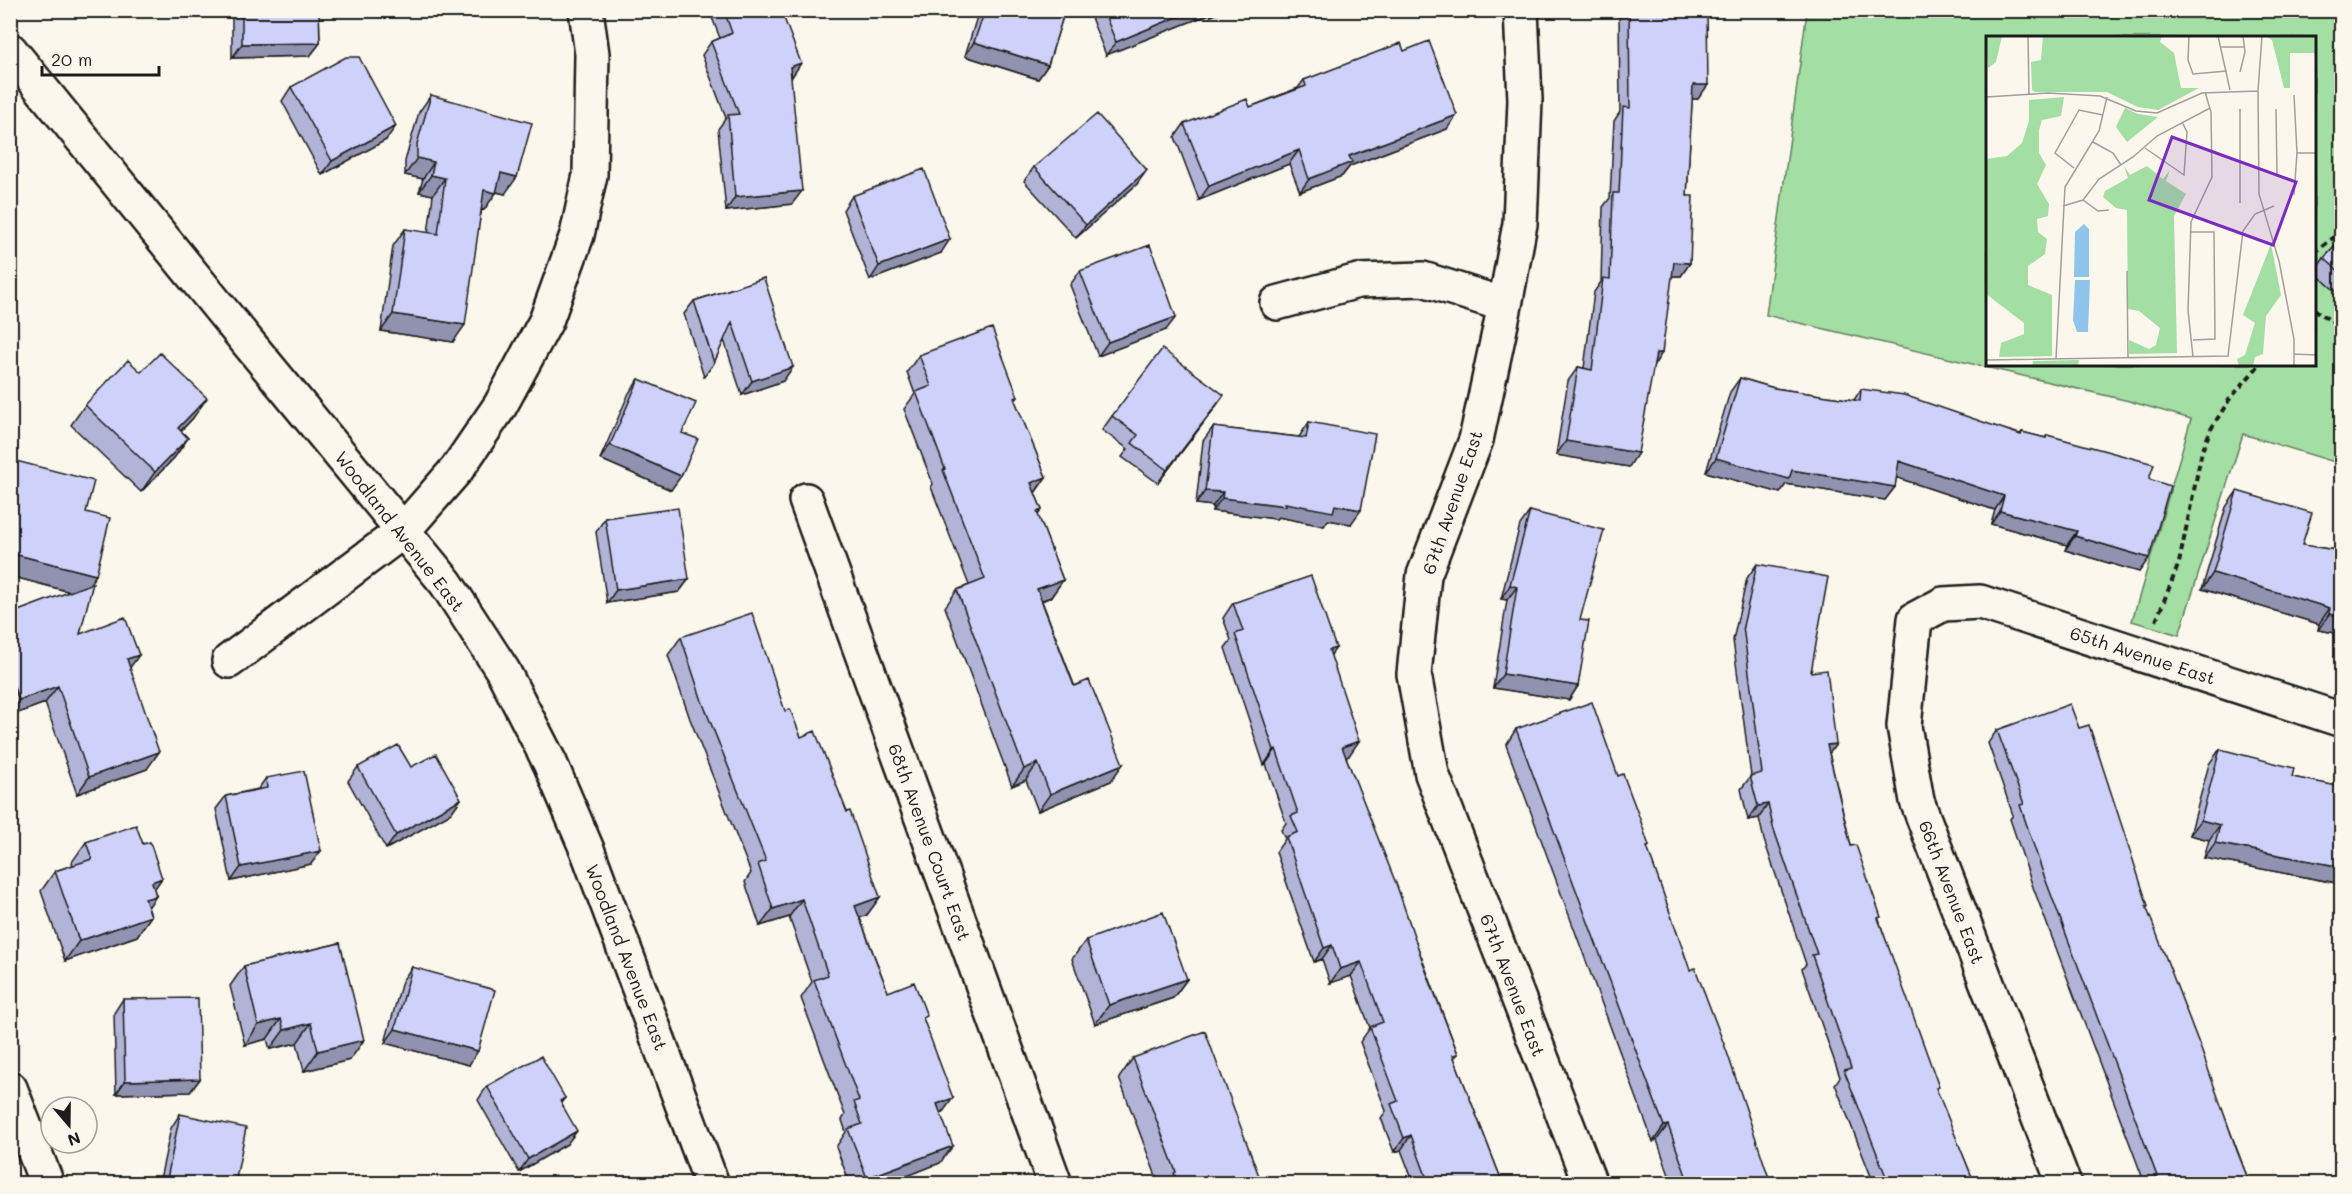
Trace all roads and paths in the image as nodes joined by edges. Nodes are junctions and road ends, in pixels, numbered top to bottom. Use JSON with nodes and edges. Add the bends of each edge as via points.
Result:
{"nodes":[{"id":1,"x":586,"y":10,"type":"edge"},
{"id":2,"x":1521,"y":10,"type":"edge"},
{"id":3,"x":10,"y":50,"type":"edge"},
{"id":4,"x":2342,"y":231,"type":"edge"},
{"id":5,"x":2316,"y":251,"type":"edge"},
{"id":6,"x":1277,"y":303,"type":"dead end"},
{"id":7,"x":1505,"y":305,"type":"junction"},
{"id":8,"x":2316,"y":310,"type":"edge"},
{"id":9,"x":2342,"y":329,"type":"edge"},
{"id":10,"x":2258,"y":366,"type":"edge"},
{"id":11,"x":806,"y":500,"type":"dead end"},
{"id":12,"x":403,"y":531,"type":"junction"},
{"id":13,"x":1943,"y":604,"type":"joint"},
{"id":14,"x":2148,"y":657,"type":"junction"},
{"id":15,"x":230,"y":661,"type":"dead end"},
{"id":16,"x":2342,"y":720,"type":"edge"},
{"id":17,"x":10,"y":1088,"type":"edge"},
{"id":18,"x":47,"y":1184,"type":"edge"},
{"id":19,"x":712,"y":1184,"type":"edge"},
{"id":20,"x":1055,"y":1184,"type":"edge"},
{"id":21,"x":1590,"y":1184,"type":"edge"},
{"id":22,"x":2064,"y":1184,"type":"edge"}],
"edges":[{"from":1,"to":12,"type":"street","via":[[592,54],[591,175],[577,235],[546,321],[500,406],[457,469]]},
{"from":2,"to":7,"type":"street","name":"67th Avenue East","via":[[1525,100],[1520,224]]},
{"from":3,"to":12,"type":"street","name":"Woodland Avenue East"},
{"from":4,"to":5,"type":"path"},
{"from":6,"to":7,"type":"street","via":[[1358,281],[1422,279]]},
{"from":7,"to":21,"type":"street","name":"67th Avenue East","via":[[1476,440],[1425,575],[1414,674],[1432,774]]},
{"from":8,"to":9,"type":"path"},
{"from":10,"to":14,"type":"path","via":[[2229,400],[2202,451],[2179,563],[2160,610]]},
{"from":11,"to":20,"type":"street","name":"68th Avenue Court East"},
{"from":12,"to":15,"type":"street"},
{"from":12,"to":19,"type":"street","name":"Woodland Avenue East","via":[[447,583],[497,661],[550,763],[588,852]]},
{"from":13,"to":14,"type":"street","name":"65th Avenue East","via":[[1980,602]]},
{"from":13,"to":22,"type":"street","name":"66th Avenue East","via":[[1915,619],[1904,726],[1917,801]]},
{"from":14,"to":16,"type":"street","name":"65th Avenue East"},
{"from":17,"to":18,"type":"street"}]}
